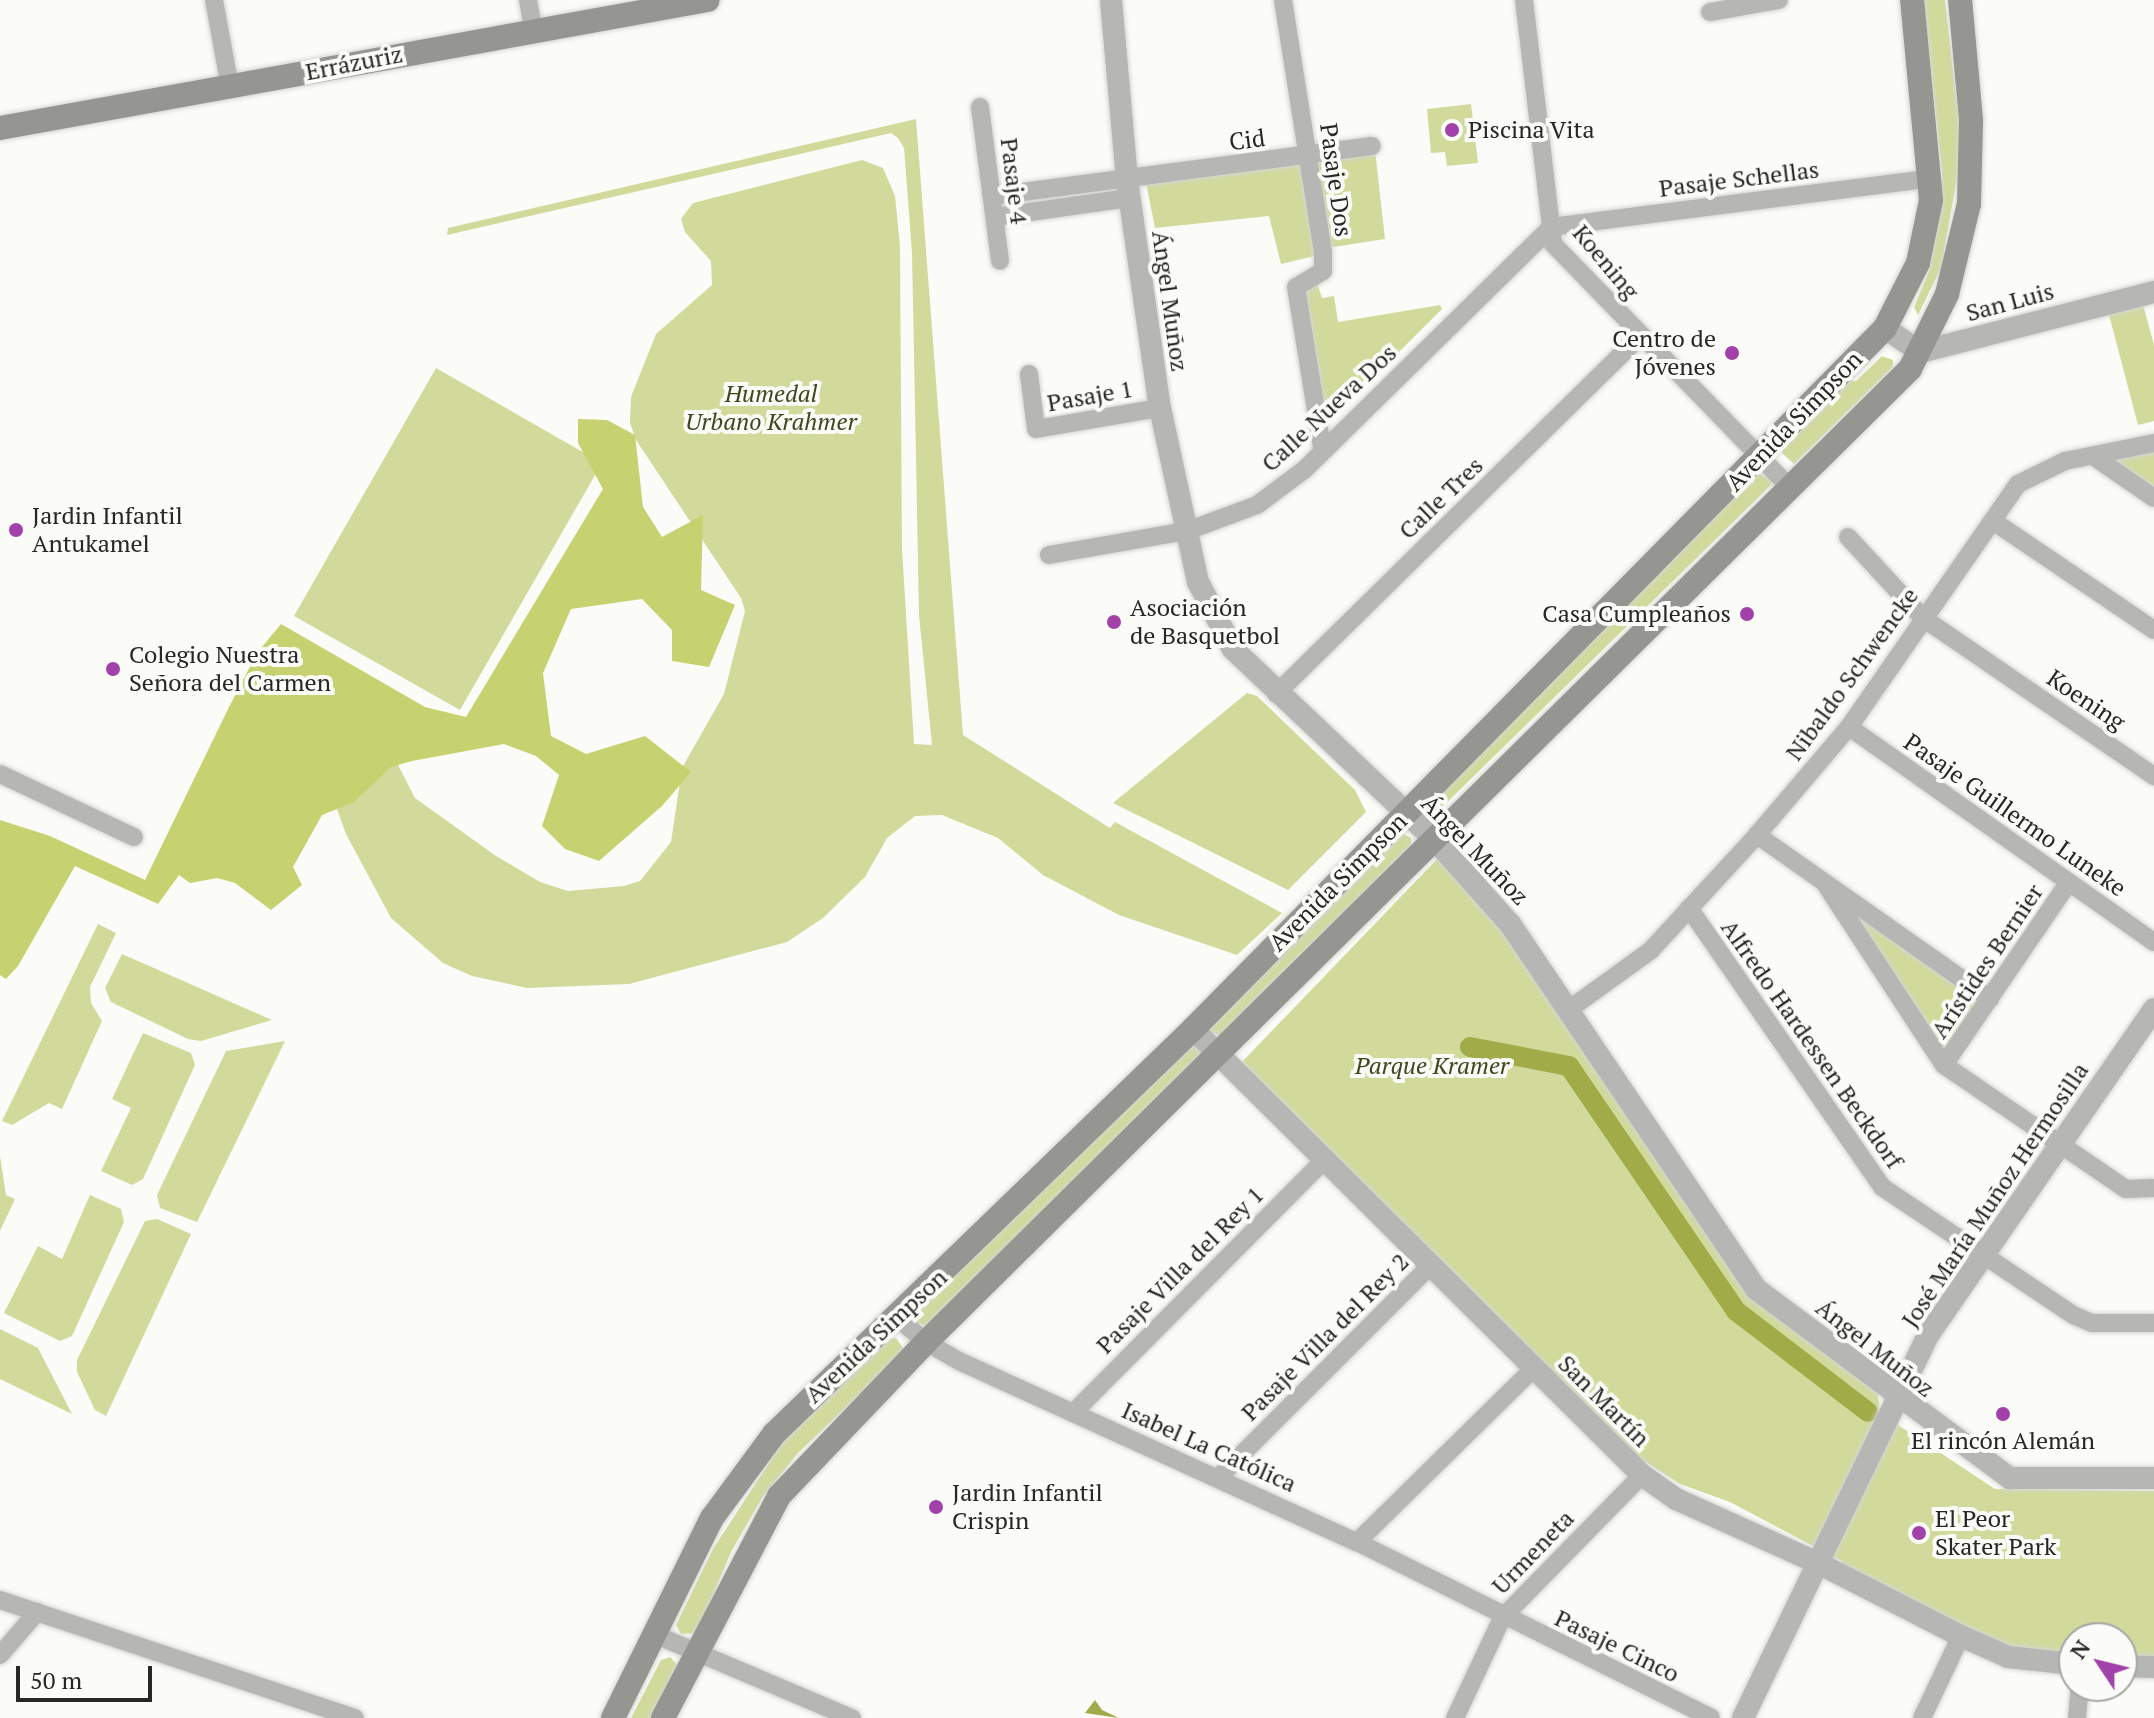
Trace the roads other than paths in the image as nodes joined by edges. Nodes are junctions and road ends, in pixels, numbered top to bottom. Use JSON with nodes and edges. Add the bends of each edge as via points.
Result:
{"nodes":[{"id":1,"x":214,"y":0,"type":"edge"},
{"id":2,"x":528,"y":0,"type":"edge"},
{"id":3,"x":708,"y":0,"type":"edge"},
{"id":4,"x":1111,"y":0,"type":"edge"},
{"id":5,"x":1283,"y":0,"type":"edge"},
{"id":6,"x":1524,"y":0,"type":"edge"},
{"id":7,"x":1779,"y":0,"type":"edge"},
{"id":8,"x":1912,"y":0,"type":"edge"},
{"id":9,"x":1960,"y":0,"type":"edge"},
{"id":10,"x":1710,"y":12,"type":"dead end"},
{"id":11,"x":533,"y":29,"type":"junction"},
{"id":12,"x":230,"y":87,"type":"junction"},
{"id":13,"x":980,"y":107,"type":"dead end"},
{"id":14,"x":0,"y":128,"type":"edge"},
{"id":15,"x":1372,"y":146,"type":"dead end"},
{"id":16,"x":1309,"y":156,"type":"junction"},
{"id":17,"x":1932,"y":178,"type":"junction"},
{"id":18,"x":1128,"y":189,"type":"junction"},
{"id":19,"x":992,"y":196,"type":"junction"},
{"id":20,"x":995,"y":217,"type":"junction"},
{"id":21,"x":1551,"y":227,"type":"junction"},
{"id":22,"x":1000,"y":261,"type":"dead end"},
{"id":23,"x":2154,"y":292,"type":"edge"},
{"id":24,"x":1885,"y":328,"type":"junction"},
{"id":25,"x":1640,"y":336,"type":"junction"},
{"id":26,"x":1920,"y":352,"type":"junction"},
{"id":27,"x":1029,"y":374,"type":"dead end"},
{"id":28,"x":1160,"y":408,"type":"junction"},
{"id":29,"x":2154,"y":443,"type":"edge"},
{"id":30,"x":1322,"y":448,"type":"junction"},
{"id":31,"x":1760,"y":456,"type":"junction"},
{"id":32,"x":2096,"y":458,"type":"junction"},
{"id":33,"x":1790,"y":488,"type":"junction"},
{"id":34,"x":2154,"y":498,"type":"edge"},
{"id":35,"x":1993,"y":521,"type":"junction"},
{"id":36,"x":1187,"y":531,"type":"junction"},
{"id":37,"x":1848,"y":537,"type":"dead end"},
{"id":38,"x":1049,"y":555,"type":"dead end"},
{"id":39,"x":1923,"y":618,"type":"junction"},
{"id":40,"x":2154,"y":630,"type":"edge"},
{"id":41,"x":1276,"y":694,"type":"junction"},
{"id":42,"x":1849,"y":727,"type":"junction"},
{"id":43,"x":0,"y":774,"type":"edge"},
{"id":44,"x":2154,"y":776,"type":"edge"},
{"id":45,"x":1405,"y":814,"type":"junction"},
{"id":46,"x":1757,"y":835,"type":"junction"},
{"id":47,"x":134,"y":837,"type":"dead end"},
{"id":48,"x":1436,"y":841,"type":"junction"},
{"id":49,"x":2068,"y":883,"type":"junction"},
{"id":50,"x":1826,"y":885,"type":"junction"},
{"id":51,"x":1689,"y":908,"type":"junction"},
{"id":52,"x":2154,"y":942,"type":"edge"},
{"id":53,"x":1990,"y":999,"type":"junction"},
{"id":54,"x":1571,"y":1008,"type":"junction"},
{"id":55,"x":2154,"y":1009,"type":"edge"},
{"id":56,"x":1193,"y":1029,"type":"junction"},
{"id":57,"x":1219,"y":1057,"type":"junction"},
{"id":58,"x":1944,"y":1065,"type":"junction"},
{"id":59,"x":2058,"y":1146,"type":"junction"},
{"id":60,"x":1322,"y":1162,"type":"junction"},
{"id":61,"x":2154,"y":1188,"type":"edge"},
{"id":62,"x":1981,"y":1256,"type":"junction"},
{"id":63,"x":1431,"y":1265,"type":"junction"},
{"id":64,"x":898,"y":1318,"type":"junction"},
{"id":65,"x":2154,"y":1323,"type":"edge"},
{"id":66,"x":926,"y":1342,"type":"junction"},
{"id":67,"x":1534,"y":1368,"type":"junction"},
{"id":68,"x":1897,"y":1398,"type":"junction"},
{"id":69,"x":1073,"y":1413,"type":"junction"},
{"id":70,"x":1642,"y":1475,"type":"junction"},
{"id":71,"x":1219,"y":1477,"type":"junction"},
{"id":72,"x":2154,"y":1478,"type":"edge"},
{"id":73,"x":1357,"y":1542,"type":"junction"},
{"id":74,"x":1820,"y":1564,"type":"junction"},
{"id":75,"x":0,"y":1600,"type":"edge"},
{"id":76,"x":37,"y":1612,"type":"junction"},
{"id":77,"x":1502,"y":1618,"type":"junction"},
{"id":78,"x":656,"y":1635,"type":"junction"},
{"id":79,"x":1961,"y":1636,"type":"junction"},
{"id":80,"x":698,"y":1653,"type":"junction"},
{"id":81,"x":0,"y":1655,"type":"edge"},
{"id":82,"x":2058,"y":1662,"type":"edge"},
{"id":83,"x":355,"y":1718,"type":"edge"},
{"id":84,"x":613,"y":1718,"type":"edge"},
{"id":85,"x":663,"y":1718,"type":"edge"},
{"id":86,"x":852,"y":1718,"type":"edge"},
{"id":87,"x":1455,"y":1718,"type":"edge"},
{"id":88,"x":1711,"y":1718,"type":"edge"},
{"id":89,"x":1743,"y":1718,"type":"edge"},
{"id":90,"x":1922,"y":1718,"type":"edge"}],
"edges":[{"from":1,"to":12,"type":"street"},
{"from":2,"to":11,"type":"street"},
{"from":3,"to":11,"type":"main road","name":"Errázuriz"},
{"from":4,"to":18,"type":"street","name":"Ángel Muñoz"},
{"from":5,"to":16,"type":"street","name":"Pasaje Dos"},
{"from":6,"to":21,"type":"street","name":"Koening"},
{"from":7,"to":10,"type":"street"},
{"from":8,"to":17,"type":"main road","name":"Avenida Simpson"},
{"from":9,"to":26,"type":"main road","name":"Avenida Simpson","via":[[1971,120],[1969,204],[1947,294]]},
{"from":11,"to":12,"type":"main road","name":"Errázuriz"},
{"from":12,"to":14,"type":"main road","name":"Errázuriz"},
{"from":13,"to":19,"type":"street","name":"Pasaje 4"},
{"from":15,"to":16,"type":"street","name":"Cid"},
{"from":16,"to":18,"type":"street","name":"Cid"},
{"from":16,"to":30,"type":"street","name":"Pasaje Dos","via":[[1323,271],[1296,287]]},
{"from":17,"to":21,"type":"street","name":"Pasaje Schellas"},
{"from":17,"to":24,"type":"main road","name":"Avenida Simpson","via":[[1918,263]]},
{"from":18,"to":19,"type":"street"},
{"from":18,"to":20,"type":"street"},
{"from":18,"to":28,"type":"street","name":"Ángel Muñoz"},
{"from":19,"to":20,"type":"street","name":"Pasaje 4"},
{"from":20,"to":22,"type":"street","name":"Pasaje 4"},
{"from":21,"to":25,"type":"street","name":"Koening","via":[[1553,244]]},
{"from":21,"to":30,"type":"street","name":"Calle Nueva Dos"},
{"from":23,"to":26,"type":"street","name":"San Luis"},
{"from":24,"to":26,"type":"street"},
{"from":24,"to":31,"type":"main road","name":"Avenida Simpson"},
{"from":25,"to":31,"type":"street","name":"Koening"},
{"from":25,"to":41,"type":"street","name":"Calle Tres"},
{"from":26,"to":33,"type":"main road","name":"Avenida Simpson","via":[[1910,369]]},
{"from":27,"to":28,"type":"street","name":"Pasaje 1","via":[[1036,429]]},
{"from":28,"to":36,"type":"street","name":"Ángel Muñoz"},
{"from":29,"to":32,"type":"street","name":"Nibaldo Schwencke"},
{"from":30,"to":36,"type":"street","name":"Calle Nueva Dos","via":[[1304,470],[1257,505]]},
{"from":31,"to":33,"type":"street","name":"Koening"},
{"from":31,"to":45,"type":"main road","name":"Avenida Simpson"},
{"from":32,"to":34,"type":"street"},
{"from":32,"to":35,"type":"street","name":"Nibaldo Schwencke","via":[[2065,461],[2034,473],[2018,484]]},
{"from":33,"to":48,"type":"main road","name":"Avenida Simpson"},
{"from":35,"to":39,"type":"street","name":"Nibaldo Schwencke"},
{"from":35,"to":40,"type":"street"},
{"from":36,"to":38,"type":"street","name":"Calle Nueva Dos"},
{"from":36,"to":41,"type":"street","name":"Ángel Muñoz","via":[[1198,582],[1212,615],[1233,649]]},
{"from":37,"to":39,"type":"street","name":"Koening"},
{"from":39,"to":42,"type":"street","name":"Nibaldo Schwencke"},
{"from":39,"to":44,"type":"street","name":"Koening"},
{"from":41,"to":45,"type":"street","name":"Ángel Muñoz"},
{"from":42,"to":46,"type":"street","name":"Nibaldo Schwencke"},
{"from":42,"to":49,"type":"street","name":"Pasaje Guillermo Luneke"},
{"from":43,"to":47,"type":"street"},
{"from":45,"to":48,"type":"street","name":"Ángel Muñoz"},
{"from":45,"to":56,"type":"main road","name":"Avenida Simpson"},
{"from":46,"to":50,"type":"street"},
{"from":46,"to":51,"type":"street","name":"Nibaldo Schwencke"},
{"from":48,"to":54,"type":"street","name":"Ángel Muñoz","via":[[1510,924]]},
{"from":48,"to":57,"type":"main road","name":"Avenida Simpson"},
{"from":49,"to":52,"type":"street","name":"Pasaje Guillermo Luneke"},
{"from":49,"to":53,"type":"street","name":"Arístides Bernier"},
{"from":50,"to":53,"type":"street"},
{"from":50,"to":58,"type":"street"},
{"from":51,"to":54,"type":"street","name":"Nibaldo Schwencke","via":[[1651,950]]},
{"from":51,"to":62,"type":"street","name":"Alfredo Hardessen Beckdorf","via":[[1882,1187]]},
{"from":53,"to":58,"type":"street","name":"Arístides Bernier"},
{"from":54,"to":68,"type":"street","name":"Ángel Muñoz","via":[[1756,1289]]},
{"from":55,"to":59,"type":"street","name":"José María Muñoz Hermosilla"},
{"from":56,"to":57,"type":"street","name":"San Martín"},
{"from":56,"to":64,"type":"main road","name":"Avenida Simpson"},
{"from":57,"to":60,"type":"street","name":"San Martín"},
{"from":57,"to":66,"type":"main road","name":"Avenida Simpson"},
{"from":58,"to":59,"type":"street"},
{"from":59,"to":61,"type":"street","via":[[2126,1189]]},
{"from":59,"to":62,"type":"street","name":"José María Muñoz Hermosilla"},
{"from":60,"to":63,"type":"street","name":"San Martín"},
{"from":60,"to":69,"type":"street","name":"Pasaje Villa del Rey 1"},
{"from":62,"to":65,"type":"street","name":"Alfredo Hardessen Beckdorf","via":[[2092,1323]]},
{"from":62,"to":68,"type":"street","name":"José María Muñoz Hermosilla","via":[[1929,1334]]},
{"from":63,"to":67,"type":"street","name":"San Martín"},
{"from":63,"to":71,"type":"street","name":"Pasaje Villa del Rey 2"},
{"from":64,"to":66,"type":"street","name":"Isabel La Católica"},
{"from":64,"to":78,"type":"main road","name":"Avenida Simpson","via":[[807,1401],[744,1472],[712,1518]]},
{"from":66,"to":69,"type":"street","name":"Isabel La Católica"},
{"from":66,"to":80,"type":"main road","name":"Avenida Simpson","via":[[779,1496]]},
{"from":67,"to":70,"type":"street","name":"San Martín"},
{"from":67,"to":73,"type":"street"},
{"from":68,"to":72,"type":"street","name":"Ángel Muñoz","via":[[2010,1478]]},
{"from":68,"to":74,"type":"street","name":"José María Muñoz Hermosilla"},
{"from":69,"to":71,"type":"street","name":"Isabel La Católica"},
{"from":70,"to":74,"type":"street","name":"San Martín","via":[[1676,1499]]},
{"from":70,"to":77,"type":"street","name":"Urmeneta"},
{"from":71,"to":73,"type":"street","name":"Isabel La Católica"},
{"from":73,"to":77,"type":"street","name":"Isabel La Católica"},
{"from":74,"to":79,"type":"street","name":"San Martín"},
{"from":74,"to":89,"type":"street","name":"José María Muñoz Hermosilla"},
{"from":75,"to":76,"type":"street"},
{"from":76,"to":81,"type":"street"},
{"from":76,"to":83,"type":"street"},
{"from":77,"to":87,"type":"street","name":"Urmeneta"},
{"from":77,"to":88,"type":"street","name":"Pasaje Cinco"},
{"from":78,"to":80,"type":"street"},
{"from":78,"to":84,"type":"main road","name":"Avenida Simpson"},
{"from":79,"to":82,"type":"street","name":"San Martín","via":[[2008,1657]]},
{"from":79,"to":90,"type":"street"},
{"from":80,"to":85,"type":"main road","name":"Avenida Simpson"},
{"from":80,"to":86,"type":"street"}]}
